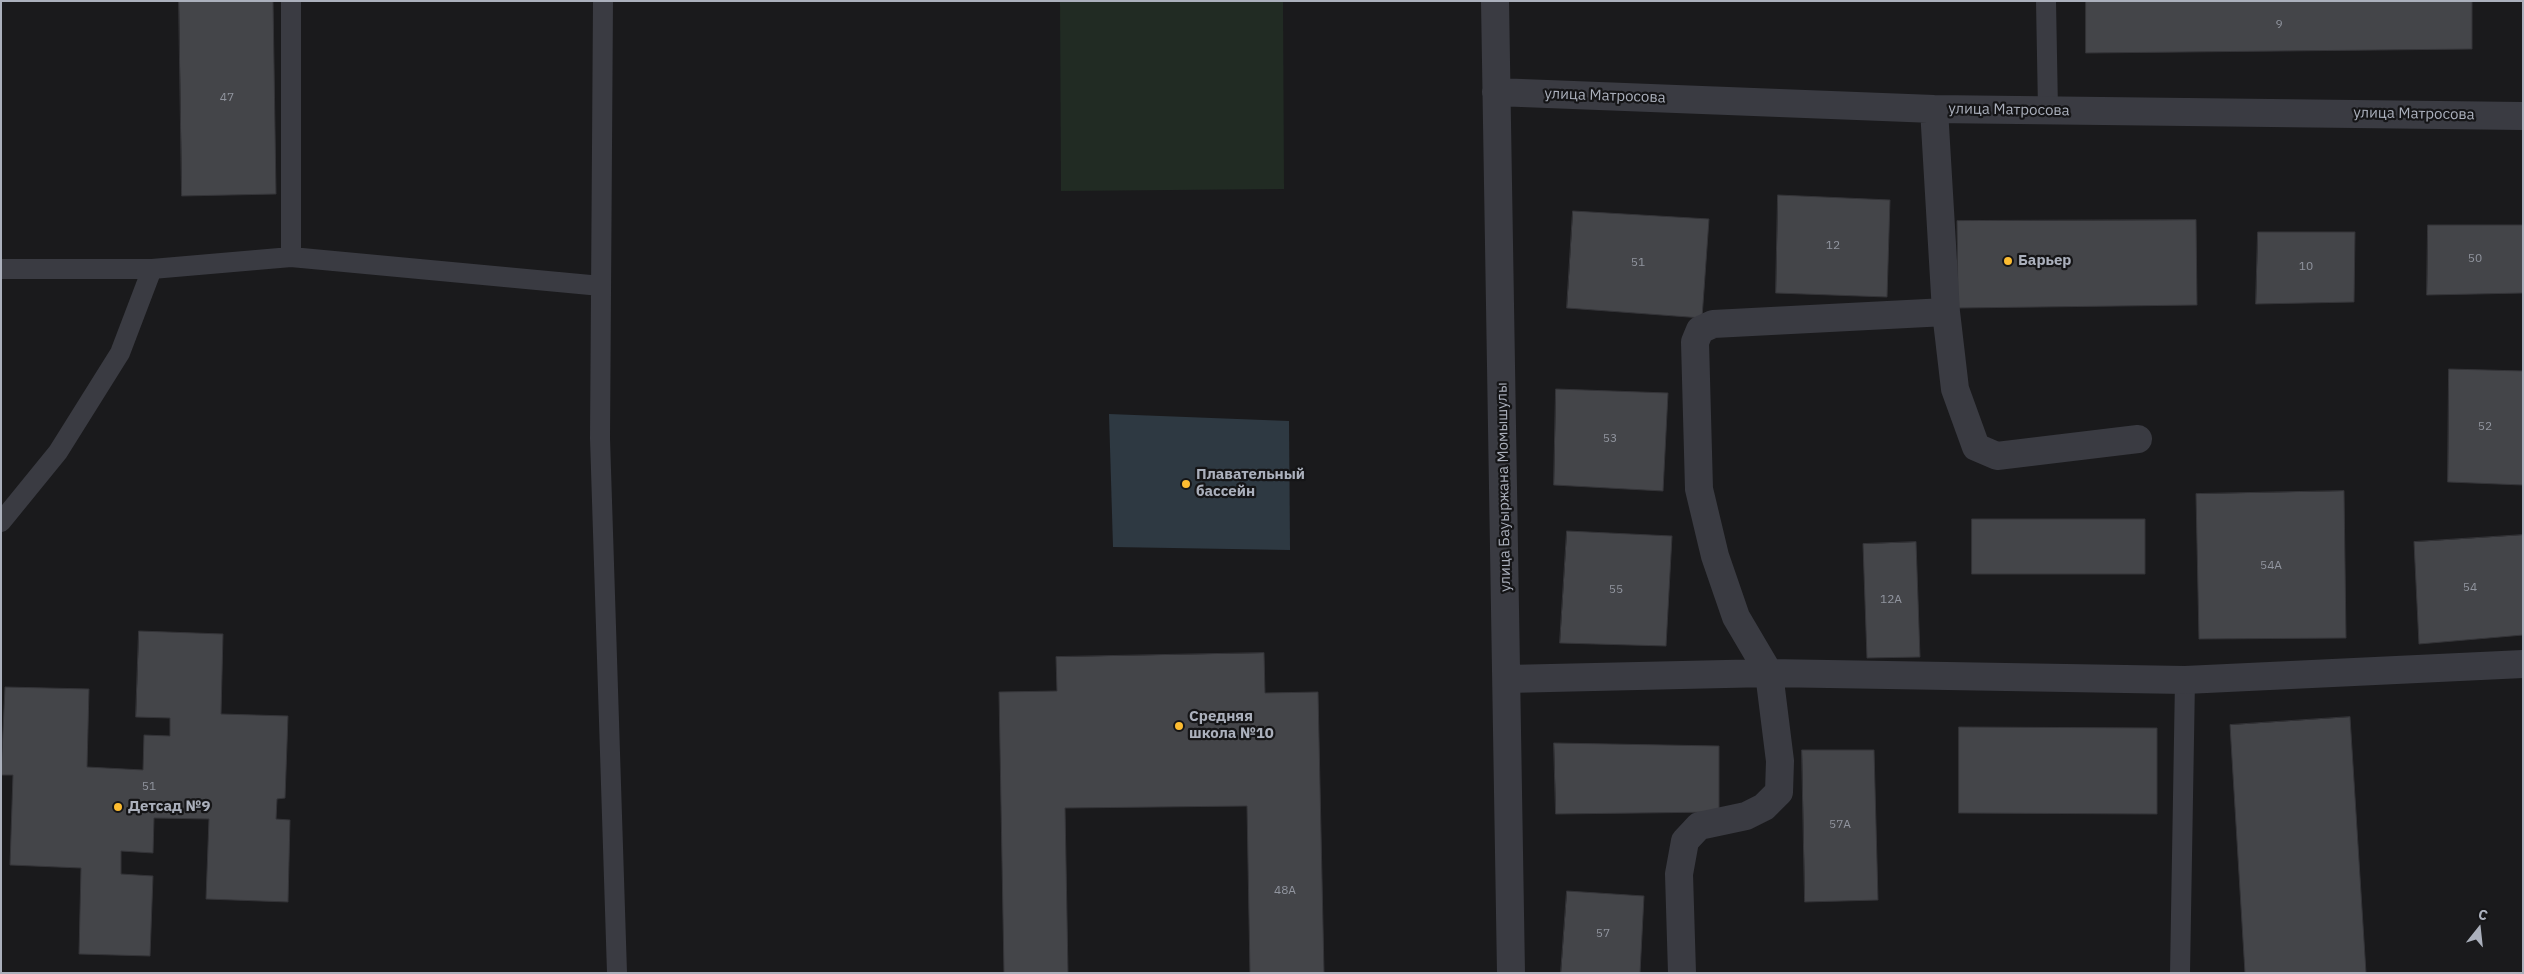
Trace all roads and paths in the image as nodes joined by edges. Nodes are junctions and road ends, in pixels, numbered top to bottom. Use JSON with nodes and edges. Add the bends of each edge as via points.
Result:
{"nodes":[{"id":1,"x":291,"y":1,"type":"edge"},
{"id":2,"x":603,"y":1,"type":"edge"},
{"id":3,"x":1495,"y":1,"type":"edge"},
{"id":4,"x":2046,"y":1,"type":"edge"},
{"id":5,"x":1496,"y":92,"type":"junction"},
{"id":6,"x":1934,"y":109,"type":"junction"},
{"id":7,"x":2048,"y":110,"type":"junction"},
{"id":8,"x":2523,"y":116,"type":"edge"},
{"id":9,"x":291,"y":256,"type":"junction"},
{"id":10,"x":152,"y":268,"type":"junction"},
{"id":11,"x":1,"y":269,"type":"edge"},
{"id":12,"x":601,"y":286,"type":"junction"},
{"id":13,"x":1946,"y":312,"type":"junction"},
{"id":14,"x":2138,"y":439,"type":"dead end"},
{"id":15,"x":1,"y":522,"type":"edge"},
{"id":16,"x":2523,"y":664,"type":"edge"},
{"id":17,"x":1769,"y":673,"type":"junction"},
{"id":18,"x":1507,"y":679,"type":"junction"},
{"id":19,"x":2185,"y":680,"type":"junction"},
{"id":20,"x":617,"y":973,"type":"edge"},
{"id":21,"x":1511,"y":973,"type":"edge"},
{"id":22,"x":1682,"y":973,"type":"edge"},
{"id":23,"x":2180,"y":973,"type":"edge"}],
"edges":[{"from":1,"to":9,"type":"lane"},
{"from":2,"to":12,"type":"lane"},
{"from":3,"to":5,"type":"street","name":"улица Бауыржана Момышулы"},
{"from":4,"to":7,"type":"lane"},
{"from":5,"to":6,"type":"street","name":"улица Матросова"},
{"from":5,"to":18,"type":"street","name":"улица Бауыржана Момышулы"},
{"from":6,"to":7,"type":"street","name":"улица Матросова"},
{"from":6,"to":13,"type":"street"},
{"from":7,"to":8,"type":"street","name":"улица Матросова"},
{"from":9,"to":10,"type":"lane"},
{"from":9,"to":12,"type":"lane"},
{"from":10,"to":11,"type":"lane"},
{"from":10,"to":15,"type":"lane","via":[[120,353],[58,452]]},
{"from":12,"to":20,"type":"lane","via":[[600,438]]},
{"from":13,"to":14,"type":"street","via":[[1955,390],[1976,447],[1997,456]]},
{"from":13,"to":17,"type":"street","via":[[1713,324],[1700,330],[1695,342],[1699,489],[1715,556],[1736,617]]},
{"from":16,"to":19,"type":"street"},
{"from":17,"to":18,"type":"street"},
{"from":17,"to":19,"type":"street"},
{"from":17,"to":22,"type":"street","via":[[1780,760],[1779,792],[1764,807],[1746,816],[1699,826],[1685,841],[1679,874]]},
{"from":18,"to":21,"type":"street","name":"улица Бауыржана Момышулы"},
{"from":19,"to":23,"type":"lane"}]}
